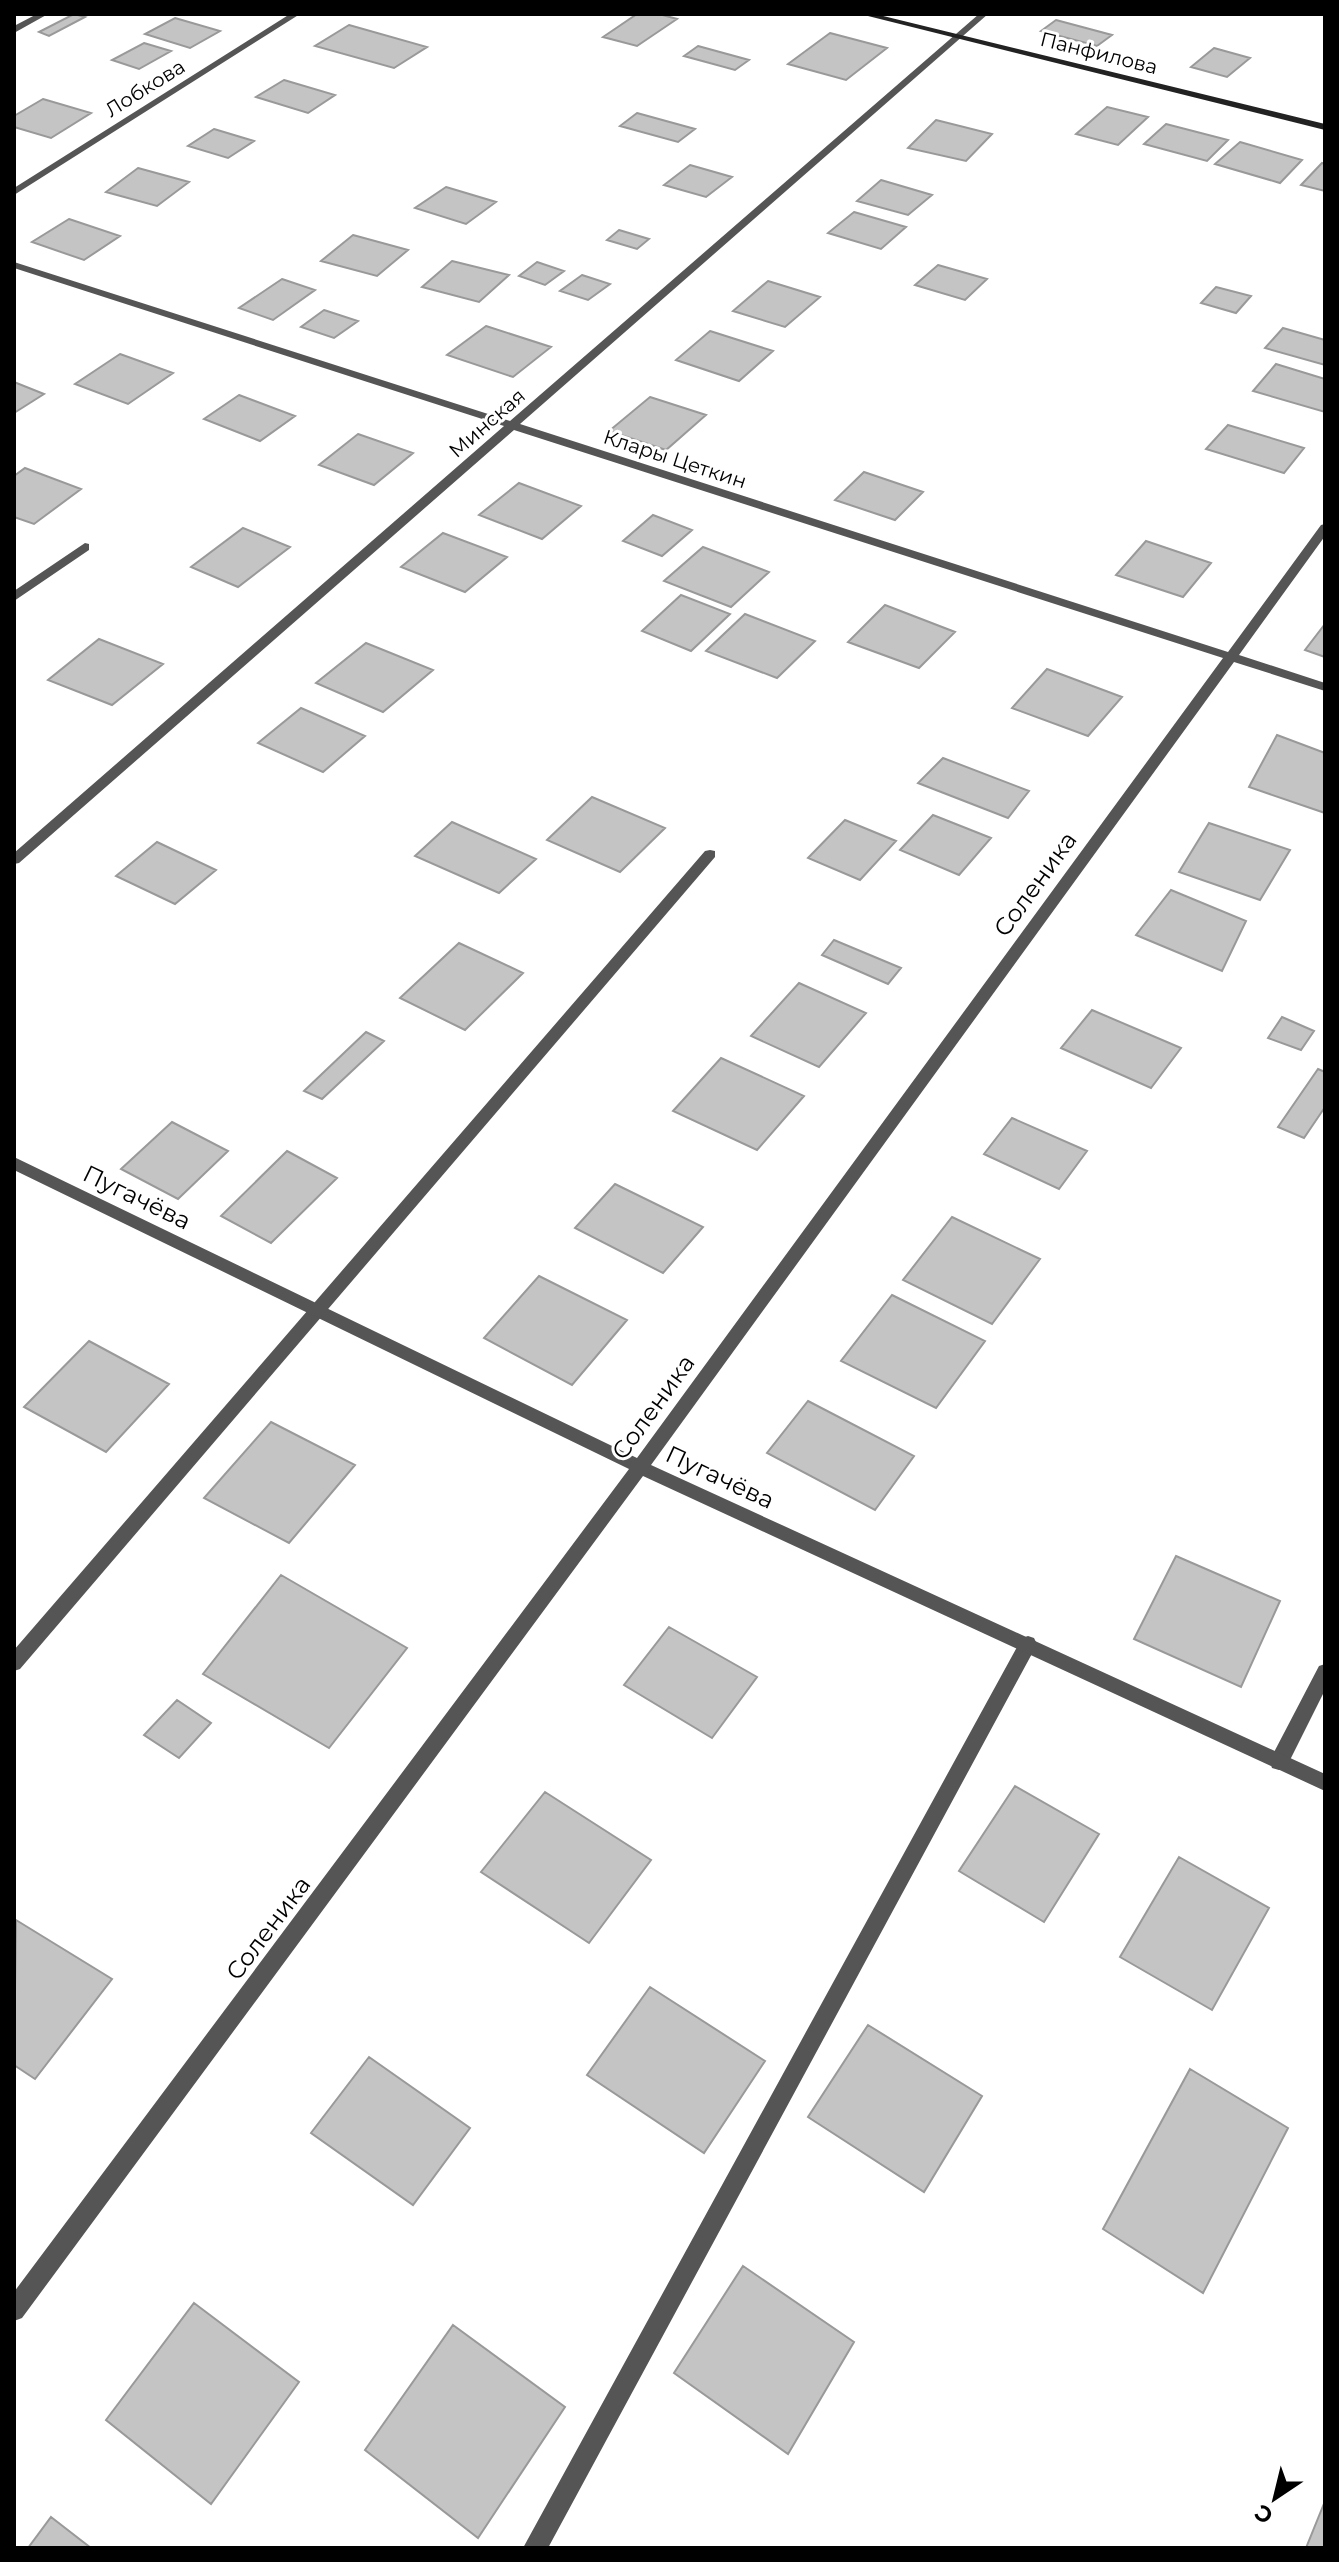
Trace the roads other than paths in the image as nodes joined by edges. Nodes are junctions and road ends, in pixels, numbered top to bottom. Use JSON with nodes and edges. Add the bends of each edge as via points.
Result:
{"nodes":[{"id":1,"x":44,"y":14,"type":"edge"},
{"id":2,"x":296,"y":14,"type":"edge"},
{"id":3,"x":864,"y":14,"type":"edge"},
{"id":4,"x":984,"y":14,"type":"edge"},
{"id":5,"x":14,"y":30,"type":"edge"},
{"id":6,"x":958,"y":37,"type":"junction"},
{"id":7,"x":1325,"y":127,"type":"edge"},
{"id":8,"x":14,"y":192,"type":"edge"},
{"id":9,"x":14,"y":265,"type":"edge"},
{"id":10,"x":512,"y":426,"type":"junction"},
{"id":11,"x":1325,"y":528,"type":"edge"},
{"id":12,"x":85,"y":547,"type":"dead end"},
{"id":13,"x":14,"y":597,"type":"edge"},
{"id":14,"x":1231,"y":657,"type":"junction"},
{"id":15,"x":1325,"y":687,"type":"edge"},
{"id":16,"x":710,"y":854,"type":"dead end"},
{"id":17,"x":14,"y":860,"type":"edge"},
{"id":18,"x":14,"y":1163,"type":"edge"},
{"id":19,"x":318,"y":1312,"type":"junction"},
{"id":20,"x":640,"y":1467,"type":"junction"},
{"id":21,"x":1028,"y":1644,"type":"junction"},
{"id":22,"x":14,"y":1663,"type":"edge"},
{"id":23,"x":1325,"y":1672,"type":"edge"},
{"id":24,"x":1279,"y":1762,"type":"junction"},
{"id":25,"x":1325,"y":1783,"type":"edge"},
{"id":26,"x":14,"y":2310,"type":"edge"},
{"id":27,"x":535,"y":2548,"type":"edge"}],
"edges":[{"from":1,"to":5,"type":"street"},
{"from":2,"to":8,"type":"street","name":"Лобкова"},
{"from":3,"to":6,"type":"street","name":"Панфилова"},
{"from":4,"to":6,"type":"street","name":"Минская"},
{"from":6,"to":7,"type":"street","name":"Панфилова"},
{"from":6,"to":10,"type":"street","name":"Минская"},
{"from":9,"to":10,"type":"street","name":"Клары Цеткин"},
{"from":10,"to":14,"type":"street","name":"Клары Цеткин"},
{"from":10,"to":17,"type":"street","name":"Минская"},
{"from":11,"to":14,"type":"street","name":"Соленика"},
{"from":12,"to":13,"type":"street"},
{"from":14,"to":15,"type":"street","name":"Клары Цеткин"},
{"from":14,"to":20,"type":"street","name":"Соленика"},
{"from":16,"to":19,"type":"street"},
{"from":18,"to":19,"type":"street","name":"Пугачёва"},
{"from":19,"to":20,"type":"street","name":"Пугачёва"},
{"from":19,"to":22,"type":"street"},
{"from":20,"to":21,"type":"street","name":"Пугачёва"},
{"from":20,"to":26,"type":"street","name":"Соленика"},
{"from":21,"to":24,"type":"street","name":"Пугачёва"},
{"from":21,"to":27,"type":"street"},
{"from":23,"to":24,"type":"street"},
{"from":24,"to":25,"type":"street","name":"Пугачёва"}]}
